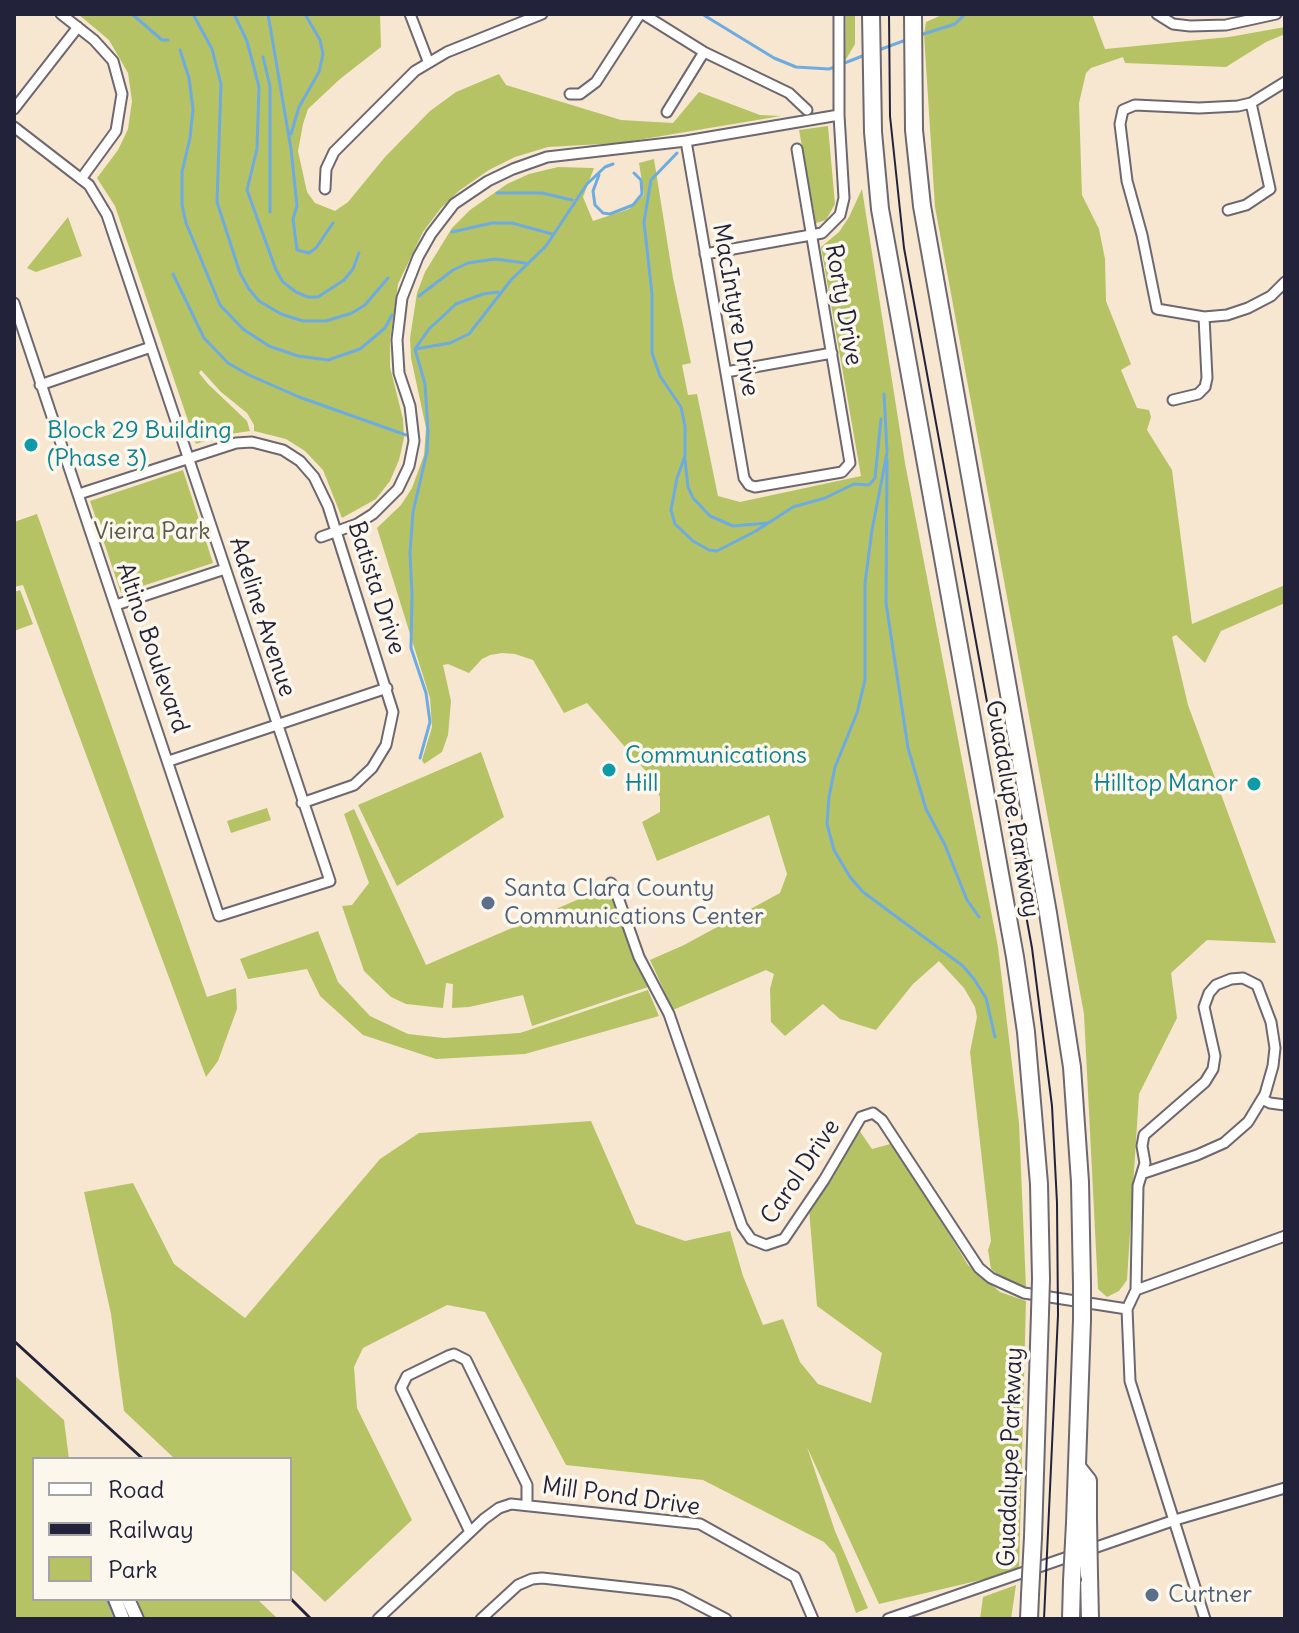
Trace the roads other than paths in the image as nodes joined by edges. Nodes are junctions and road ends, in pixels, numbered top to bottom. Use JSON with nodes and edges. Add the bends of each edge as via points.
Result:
{"nodes":[{"id":1,"x":61,"y":14,"type":"edge"},
{"id":2,"x":410,"y":14,"type":"edge"},
{"id":3,"x":542,"y":14,"type":"edge"},
{"id":4,"x":641,"y":14,"type":"edge"},
{"id":5,"x":839,"y":14,"type":"edge"},
{"id":6,"x":871,"y":14,"type":"edge"},
{"id":7,"x":1157,"y":14,"type":"edge"},
{"id":8,"x":1276,"y":14,"type":"edge"},
{"id":9,"x":913,"y":18,"type":"edge"},
{"id":10,"x":78,"y":27,"type":"junction"},
{"id":11,"x":704,"y":52,"type":"junction"},
{"id":12,"x":428,"y":61,"type":"junction"},
{"id":13,"x":1285,"y":82,"type":"edge"},
{"id":14,"x":570,"y":94,"type":"dead end"},
{"id":15,"x":1251,"y":103,"type":"junction"},
{"id":16,"x":14,"y":109,"type":"edge"},
{"id":17,"x":807,"y":110,"type":"dead end"},
{"id":18,"x":667,"y":112,"type":"dead end"},
{"id":19,"x":839,"y":115,"type":"junction"},
{"id":20,"x":14,"y":127,"type":"edge"},
{"id":21,"x":686,"y":141,"type":"junction"},
{"id":22,"x":797,"y":149,"type":"dead end"},
{"id":23,"x":81,"y":179,"type":"junction"},
{"id":24,"x":325,"y":189,"type":"dead end"},
{"id":25,"x":1228,"y":210,"type":"dead end"},
{"id":26,"x":811,"y":236,"type":"junction"},
{"id":27,"x":705,"y":254,"type":"junction"},
{"id":28,"x":1285,"y":282,"type":"edge"},
{"id":29,"x":14,"y":303,"type":"edge"},
{"id":30,"x":1204,"y":317,"type":"junction"},
{"id":31,"x":151,"y":347,"type":"junction"},
{"id":32,"x":832,"y":353,"type":"junction"},
{"id":33,"x":726,"y":372,"type":"junction"},
{"id":34,"x":40,"y":385,"type":"junction"},
{"id":35,"x":1173,"y":400,"type":"dead end"},
{"id":36,"x":189,"y":457,"type":"junction"},
{"id":37,"x":749,"y":485,"type":"joint"},
{"id":38,"x":79,"y":494,"type":"junction"},
{"id":39,"x":336,"y":532,"type":"junction"},
{"id":40,"x":321,"y":537,"type":"dead end"},
{"id":41,"x":225,"y":569,"type":"junction"},
{"id":42,"x":116,"y":605,"type":"junction"},
{"id":43,"x":387,"y":688,"type":"junction"},
{"id":44,"x":277,"y":725,"type":"junction"},
{"id":45,"x":169,"y":761,"type":"junction"},
{"id":46,"x":302,"y":803,"type":"junction"},
{"id":47,"x":330,"y":881,"type":"joint"},
{"id":48,"x":611,"y":883,"type":"dead end"},
{"id":49,"x":1262,"y":1099,"type":"junction"},
{"id":50,"x":1285,"y":1105,"type":"edge"},
{"id":51,"x":1144,"y":1173,"type":"junction"},
{"id":52,"x":1285,"y":1236,"type":"edge"},
{"id":53,"x":1136,"y":1290,"type":"junction"},
{"id":54,"x":1127,"y":1309,"type":"junction"},
{"id":55,"x":1285,"y":1488,"type":"edge"},
{"id":56,"x":527,"y":1504,"type":"junction"},
{"id":57,"x":1175,"y":1520,"type":"junction"},
{"id":58,"x":470,"y":1532,"type":"junction"},
{"id":59,"x":1080,"y":1578,"type":"junction"},
{"id":60,"x":1028,"y":1611,"type":"edge"},
{"id":61,"x":378,"y":1619,"type":"edge"},
{"id":62,"x":481,"y":1619,"type":"edge"},
{"id":63,"x":726,"y":1619,"type":"edge"},
{"id":64,"x":813,"y":1619,"type":"edge"},
{"id":65,"x":888,"y":1619,"type":"edge"},
{"id":66,"x":1071,"y":1619,"type":"edge"},
{"id":67,"x":1090,"y":1619,"type":"edge"},
{"id":68,"x":1205,"y":1619,"type":"edge"}],
"edges":[{"from":1,"to":10,"type":"street"},
{"from":2,"to":12,"type":"street"},
{"from":3,"to":12,"type":"street"},
{"from":4,"to":11,"type":"street"},
{"from":4,"to":14,"type":"street","via":[[596,82],[580,94]]},
{"from":5,"to":19,"type":"street"},
{"from":6,"to":60,"type":"highway","name":"Guadalupe Parkway","bridge":true,"via":[[876,171],[886,247],[1021,994],[1039,1171],[1041,1279]]},
{"from":7,"to":8,"type":"street","via":[[1190,26]]},
{"from":9,"to":59,"type":"highway","name":"Guadalupe Parkway","bridge":true,"via":[[914,130],[928,241],[1072,1067],[1082,1285]]},
{"from":10,"to":16,"type":"street"},
{"from":10,"to":23,"type":"street","via":[[113,61],[122,103],[112,139]]},
{"from":11,"to":17,"type":"street","via":[[789,93]]},
{"from":11,"to":18,"type":"street"},
{"from":12,"to":24,"type":"street","via":[[334,152]]},
{"from":13,"to":15,"type":"street"},
{"from":15,"to":25,"type":"street","via":[[1270,189]]},
{"from":15,"to":30,"type":"street","via":[[1199,108],[1135,105],[1123,110],[1123,162],[1157,309]]},
{"from":19,"to":21,"type":"street"},
{"from":19,"to":26,"type":"street","via":[[843,207],[834,223]]},
{"from":20,"to":23,"type":"street","name":"Adeline Avenue"},
{"from":21,"to":27,"type":"street","name":"MacIntyre Drive"},
{"from":21,"to":39,"type":"street","via":[[547,157],[488,181],[454,204],[425,245],[402,298],[397,340],[414,441],[409,466],[398,489],[373,514]]},
{"from":22,"to":26,"type":"street","name":"Rorty Drive"},
{"from":23,"to":31,"type":"street","name":"Adeline Avenue","via":[[107,215]]},
{"from":26,"to":27,"type":"street"},
{"from":26,"to":32,"type":"street","name":"Rorty Drive"},
{"from":27,"to":33,"type":"street","name":"MacIntyre Drive"},
{"from":28,"to":30,"type":"street","via":[[1248,308]]},
{"from":29,"to":34,"type":"street","name":"Altino Boulevard"},
{"from":30,"to":35,"type":"street","via":[[1205,387]]},
{"from":31,"to":34,"type":"street"},
{"from":31,"to":36,"type":"street","name":"Adeline Avenue"},
{"from":32,"to":33,"type":"street"},
{"from":32,"to":37,"type":"street","name":"Rorty Drive","via":[[848,468]]},
{"from":33,"to":37,"type":"street","name":"MacIntyre Drive"},
{"from":34,"to":38,"type":"street","name":"Altino Boulevard"},
{"from":36,"to":38,"type":"street","name":"Batista Drive"},
{"from":36,"to":39,"type":"street","name":"Batista Drive","via":[[236,443],[283,450],[314,477]]},
{"from":36,"to":41,"type":"street","name":"Adeline Avenue"},
{"from":38,"to":42,"type":"street","name":"Altino Boulevard"},
{"from":39,"to":40,"type":"street"},
{"from":39,"to":43,"type":"street","name":"Batista Drive"},
{"from":41,"to":42,"type":"street"},
{"from":41,"to":44,"type":"street","name":"Adeline Avenue"},
{"from":42,"to":45,"type":"street","name":"Altino Boulevard"},
{"from":43,"to":44,"type":"street"},
{"from":43,"to":46,"type":"street","name":"Batista Drive","via":[[391,729],[372,768],[354,785]]},
{"from":44,"to":45,"type":"street"},
{"from":44,"to":46,"type":"street","name":"Adeline Avenue"},
{"from":45,"to":47,"type":"street","name":"Altino Boulevard","via":[[219,916]]},
{"from":46,"to":47,"type":"street","name":"Adeline Avenue"},
{"from":48,"to":54,"type":"street","name":"Carol Drive","via":[[639,957],[669,1014],[742,1226],[751,1239],[766,1245],[784,1239],[861,1117],[873,1113],[991,1278],[1024,1293]]},
{"from":49,"to":50,"type":"street"},
{"from":49,"to":51,"type":"street","via":[[1248,1122],[1224,1143]]},
{"from":49,"to":51,"type":"street","via":[[1273,1066],[1271,1022],[1257,985],[1231,979],[1216,985],[1205,999],[1213,1069],[1144,1135]]},
{"from":51,"to":53,"type":"street","via":[[1138,1186]]},
{"from":52,"to":53,"type":"street"},
{"from":53,"to":54,"type":"street"},
{"from":54,"to":57,"type":"street","via":[[1130,1381]]},
{"from":55,"to":57,"type":"street"},
{"from":56,"to":58,"type":"street","name":"Mill Pond Drive","via":[[499,1508]]},
{"from":56,"to":58,"type":"street","name":"Mill Pond Drive","via":[[527,1485],[466,1360],[454,1354],[407,1376],[401,1388]]},
{"from":56,"to":64,"type":"street","name":"Mill Pond Drive","via":[[700,1524],[789,1572],[799,1582]]},
{"from":57,"to":65,"type":"street"},
{"from":57,"to":68,"type":"street"},
{"from":58,"to":61,"type":"street","name":"Mill Pond Drive"},
{"from":59,"to":66,"type":"highway","name":"Guadalupe Parkway"},
{"from":59,"to":67,"type":"highway"},
{"from":62,"to":63,"type":"street","via":[[518,1585],[542,1578],[670,1592]]}]}
